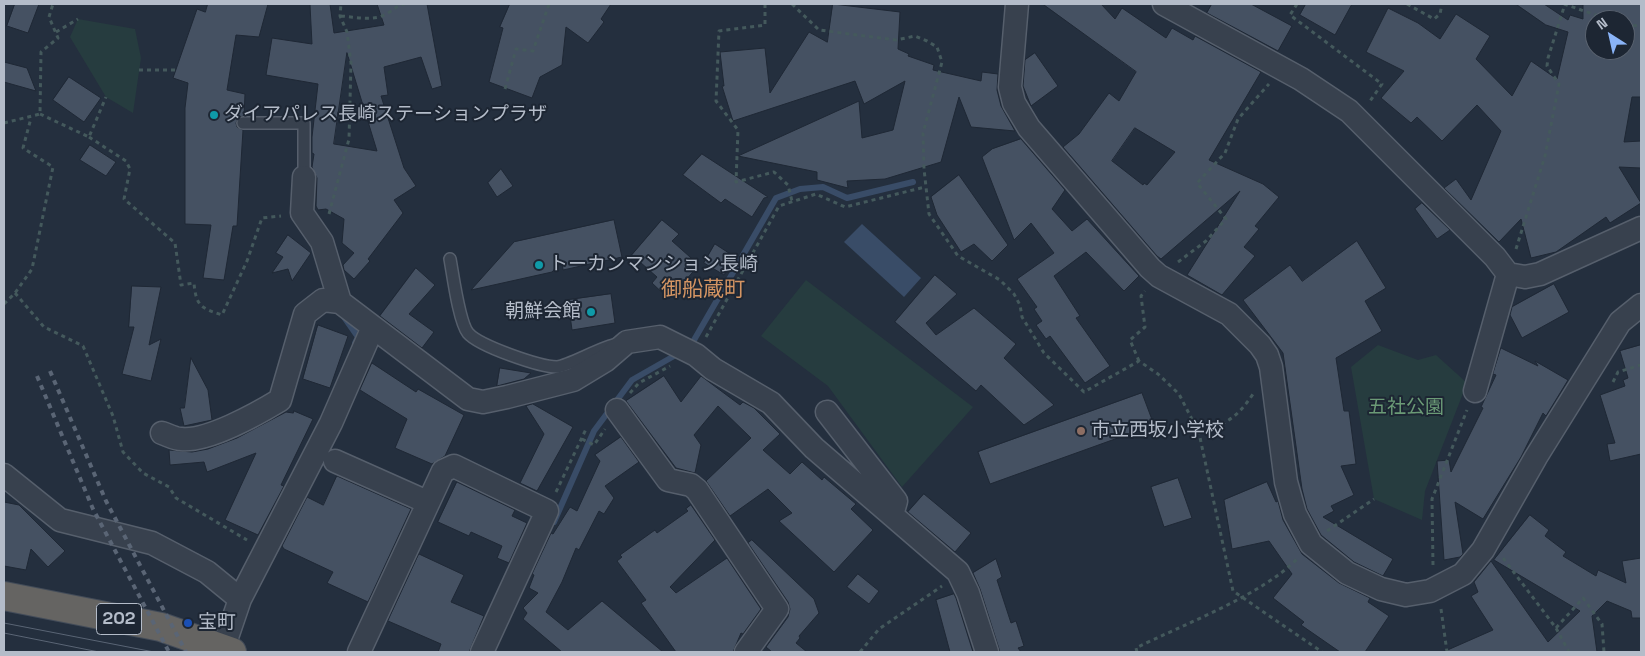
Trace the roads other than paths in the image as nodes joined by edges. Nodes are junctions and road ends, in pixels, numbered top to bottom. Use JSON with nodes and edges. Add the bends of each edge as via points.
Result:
{"nodes":[{"id":1,"x":1017,"y":4,"type":"edge"},
{"id":2,"x":1164,"y":4,"type":"edge"},
{"id":3,"x":243,"y":123,"type":"dead end"},
{"id":4,"x":304,"y":176,"type":"joint"},
{"id":5,"x":1641,"y":228,"type":"edge"},
{"id":6,"x":450,"y":259,"type":"dead end"},
{"id":7,"x":1508,"y":274,"type":"junction"},
{"id":8,"x":340,"y":302,"type":"junction"},
{"id":9,"x":1641,"y":305,"type":"edge"},
{"id":10,"x":372,"y":327,"type":"junction"},
{"id":11,"x":627,"y":342,"type":"junction"},
{"id":12,"x":1475,"y":391,"type":"road end"},
{"id":13,"x":617,"y":410,"type":"dead end"},
{"id":14,"x":828,"y":412,"type":"dead end"},
{"id":15,"x":162,"y":433,"type":"dead end"},
{"id":16,"x":335,"y":461,"type":"dead end"},
{"id":17,"x":4,"y":475,"type":"edge"},
{"id":18,"x":427,"y":502,"type":"junction"},
{"id":19,"x":892,"y":514,"type":"junction"},
{"id":20,"x":4,"y":596,"type":"edge"},
{"id":21,"x":240,"y":598,"type":"junction"},
{"id":22,"x":228,"y":651,"type":"edge"},
{"id":23,"x":359,"y":652,"type":"edge"},
{"id":24,"x":482,"y":652,"type":"edge"},
{"id":25,"x":746,"y":652,"type":"edge"},
{"id":26,"x":987,"y":652,"type":"edge"}],
"edges":[{"from":1,"to":9,"type":"street","via":[[1010,87],[1014,103],[1029,128],[1159,276],[1229,314],[1260,345],[1271,366],[1286,482],[1295,514],[1311,544],[1347,572],[1381,590],[1406,595],[1434,589],[1463,574],[1483,550],[1620,322]]},
{"from":2,"to":7,"type":"street","via":[[1301,79],[1349,111],[1495,257]]},
{"from":3,"to":4,"type":"lane","via":[[304,123]]},
{"from":4,"to":8,"type":"street","via":[[302,213],[322,242]]},
{"from":5,"to":7,"type":"street","via":[[1540,274],[1525,277]]},
{"from":6,"to":11,"type":"lane","via":[[464,323],[468,334],[478,340],[526,362],[558,367],[602,347]]},
{"from":7,"to":12,"type":"street"},
{"from":8,"to":10,"type":"street"},
{"from":8,"to":15,"type":"street","via":[[323,300],[305,314],[280,400],[215,433],[182,440]]},
{"from":10,"to":11,"type":"street","via":[[468,399],[483,402],[573,380],[606,360]]},
{"from":10,"to":21,"type":"street","via":[[331,422]]},
{"from":11,"to":19,"type":"street","via":[[660,337],[696,355],[713,369],[771,403],[814,448]]},
{"from":13,"to":25,"type":"street","via":[[668,480],[697,490],[777,609]]},
{"from":14,"to":19,"type":"street","via":[[896,501]]},
{"from":16,"to":18,"type":"street"},
{"from":17,"to":21,"type":"street","via":[[60,520],[152,543],[207,572]]},
{"from":18,"to":23,"type":"street"},
{"from":18,"to":24,"type":"street","via":[[443,471],[454,466],[547,511]]},
{"from":19,"to":26,"type":"street","via":[[959,575]]},
{"from":20,"to":22,"type":"highway","number":"202","via":[[161,628]]},
{"from":21,"to":22,"type":"street"}]}
